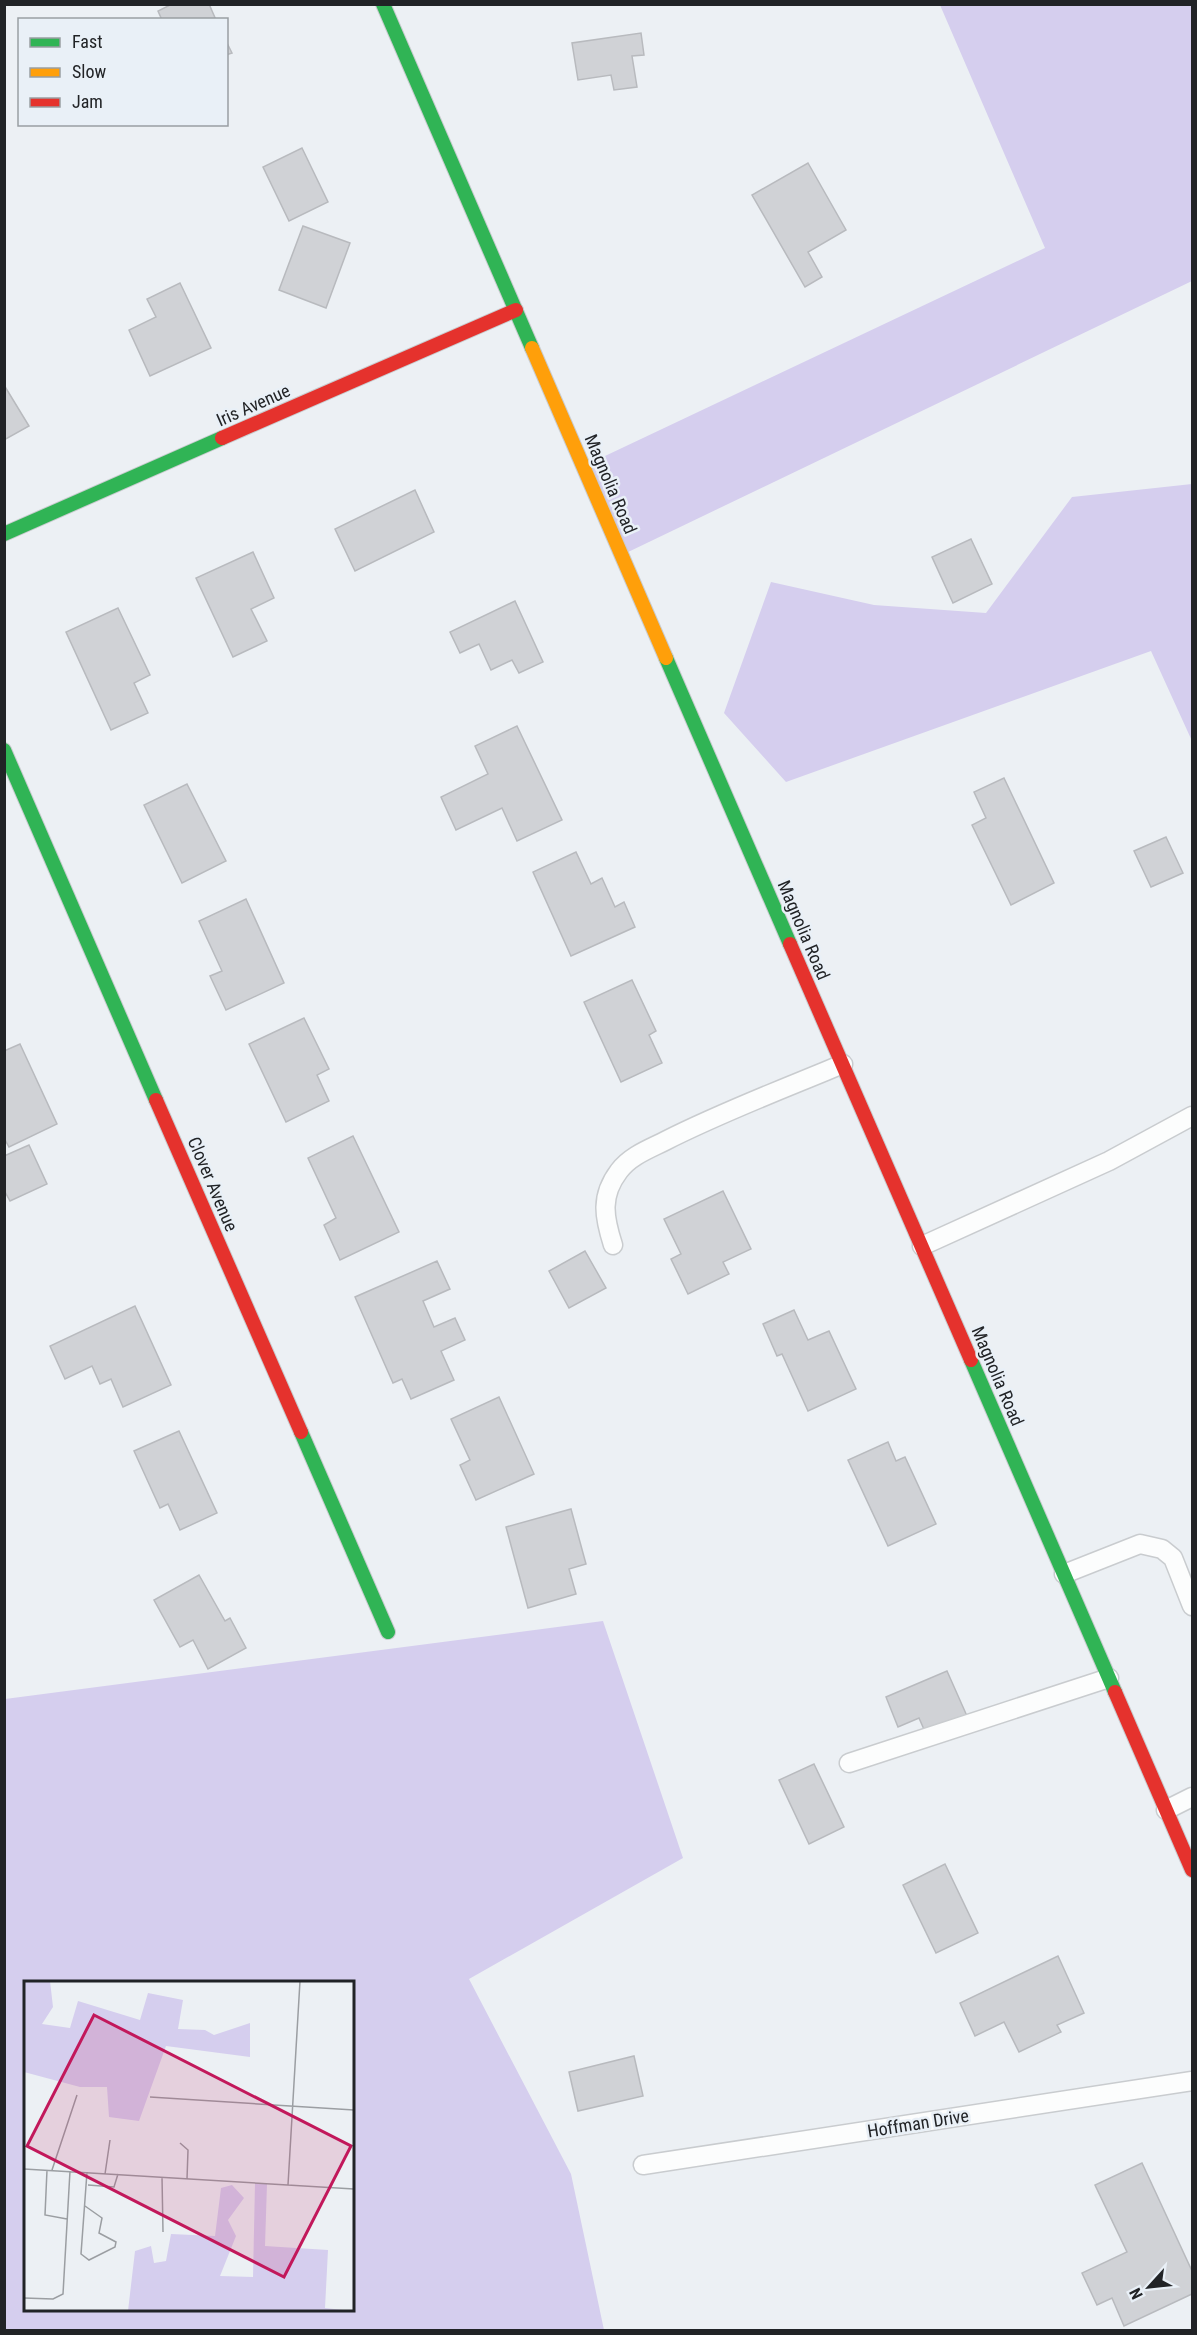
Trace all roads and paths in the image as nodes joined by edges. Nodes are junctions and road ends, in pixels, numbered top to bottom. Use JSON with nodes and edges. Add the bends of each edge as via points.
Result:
{"nodes":[{"id":1,"x":383,"y":4,"type":"edge"},
{"id":2,"x":516,"y":310,"type":"junction"},
{"id":3,"x":4,"y":534,"type":"edge"},
{"id":4,"x":4,"y":750,"type":"edge"},
{"id":5,"x":843,"y":1064,"type":"junction"},
{"id":6,"x":1192,"y":1116,"type":"edge"},
{"id":7,"x":613,"y":1245,"type":"dead end"},
{"id":8,"x":922,"y":1246,"type":"junction"},
{"id":9,"x":1064,"y":1574,"type":"junction"},
{"id":10,"x":1192,"y":1606,"type":"edge"},
{"id":11,"x":388,"y":1632,"type":"dead end"},
{"id":12,"x":1109,"y":1678,"type":"junction"},
{"id":13,"x":849,"y":1763,"type":"dead end"},
{"id":14,"x":1192,"y":1797,"type":"edge"},
{"id":15,"x":1166,"y":1810,"type":"junction"},
{"id":16,"x":1192,"y":1870,"type":"edge"},
{"id":17,"x":1192,"y":2081,"type":"edge"},
{"id":18,"x":643,"y":2165,"type":"dead end"}],
"edges":[{"from":1,"to":2,"type":"street","name":"Magnolia Road"},
{"from":2,"to":3,"type":"street","name":"Iris Avenue"},
{"from":2,"to":5,"type":"street","name":"Magnolia Road"},
{"from":4,"to":11,"type":"street","name":"Clover Avenue"},
{"from":5,"to":7,"type":"lane","via":[[633,1157],[620,1169],[608,1192],[604,1218]]},
{"from":5,"to":8,"type":"street","name":"Magnolia Road"},
{"from":6,"to":8,"type":"lane","via":[[1108,1161]]},
{"from":8,"to":9,"type":"street","name":"Magnolia Road"},
{"from":9,"to":10,"type":"lane","via":[[1140,1545],[1162,1549],[1173,1558]]},
{"from":9,"to":12,"type":"street","name":"Magnolia Road"},
{"from":12,"to":13,"type":"lane"},
{"from":12,"to":15,"type":"street","name":"Magnolia Road"},
{"from":14,"to":15,"type":"lane"},
{"from":15,"to":16,"type":"street","name":"Magnolia Road"},
{"from":17,"to":18,"type":"lane","name":"Hoffman Drive"}]}
